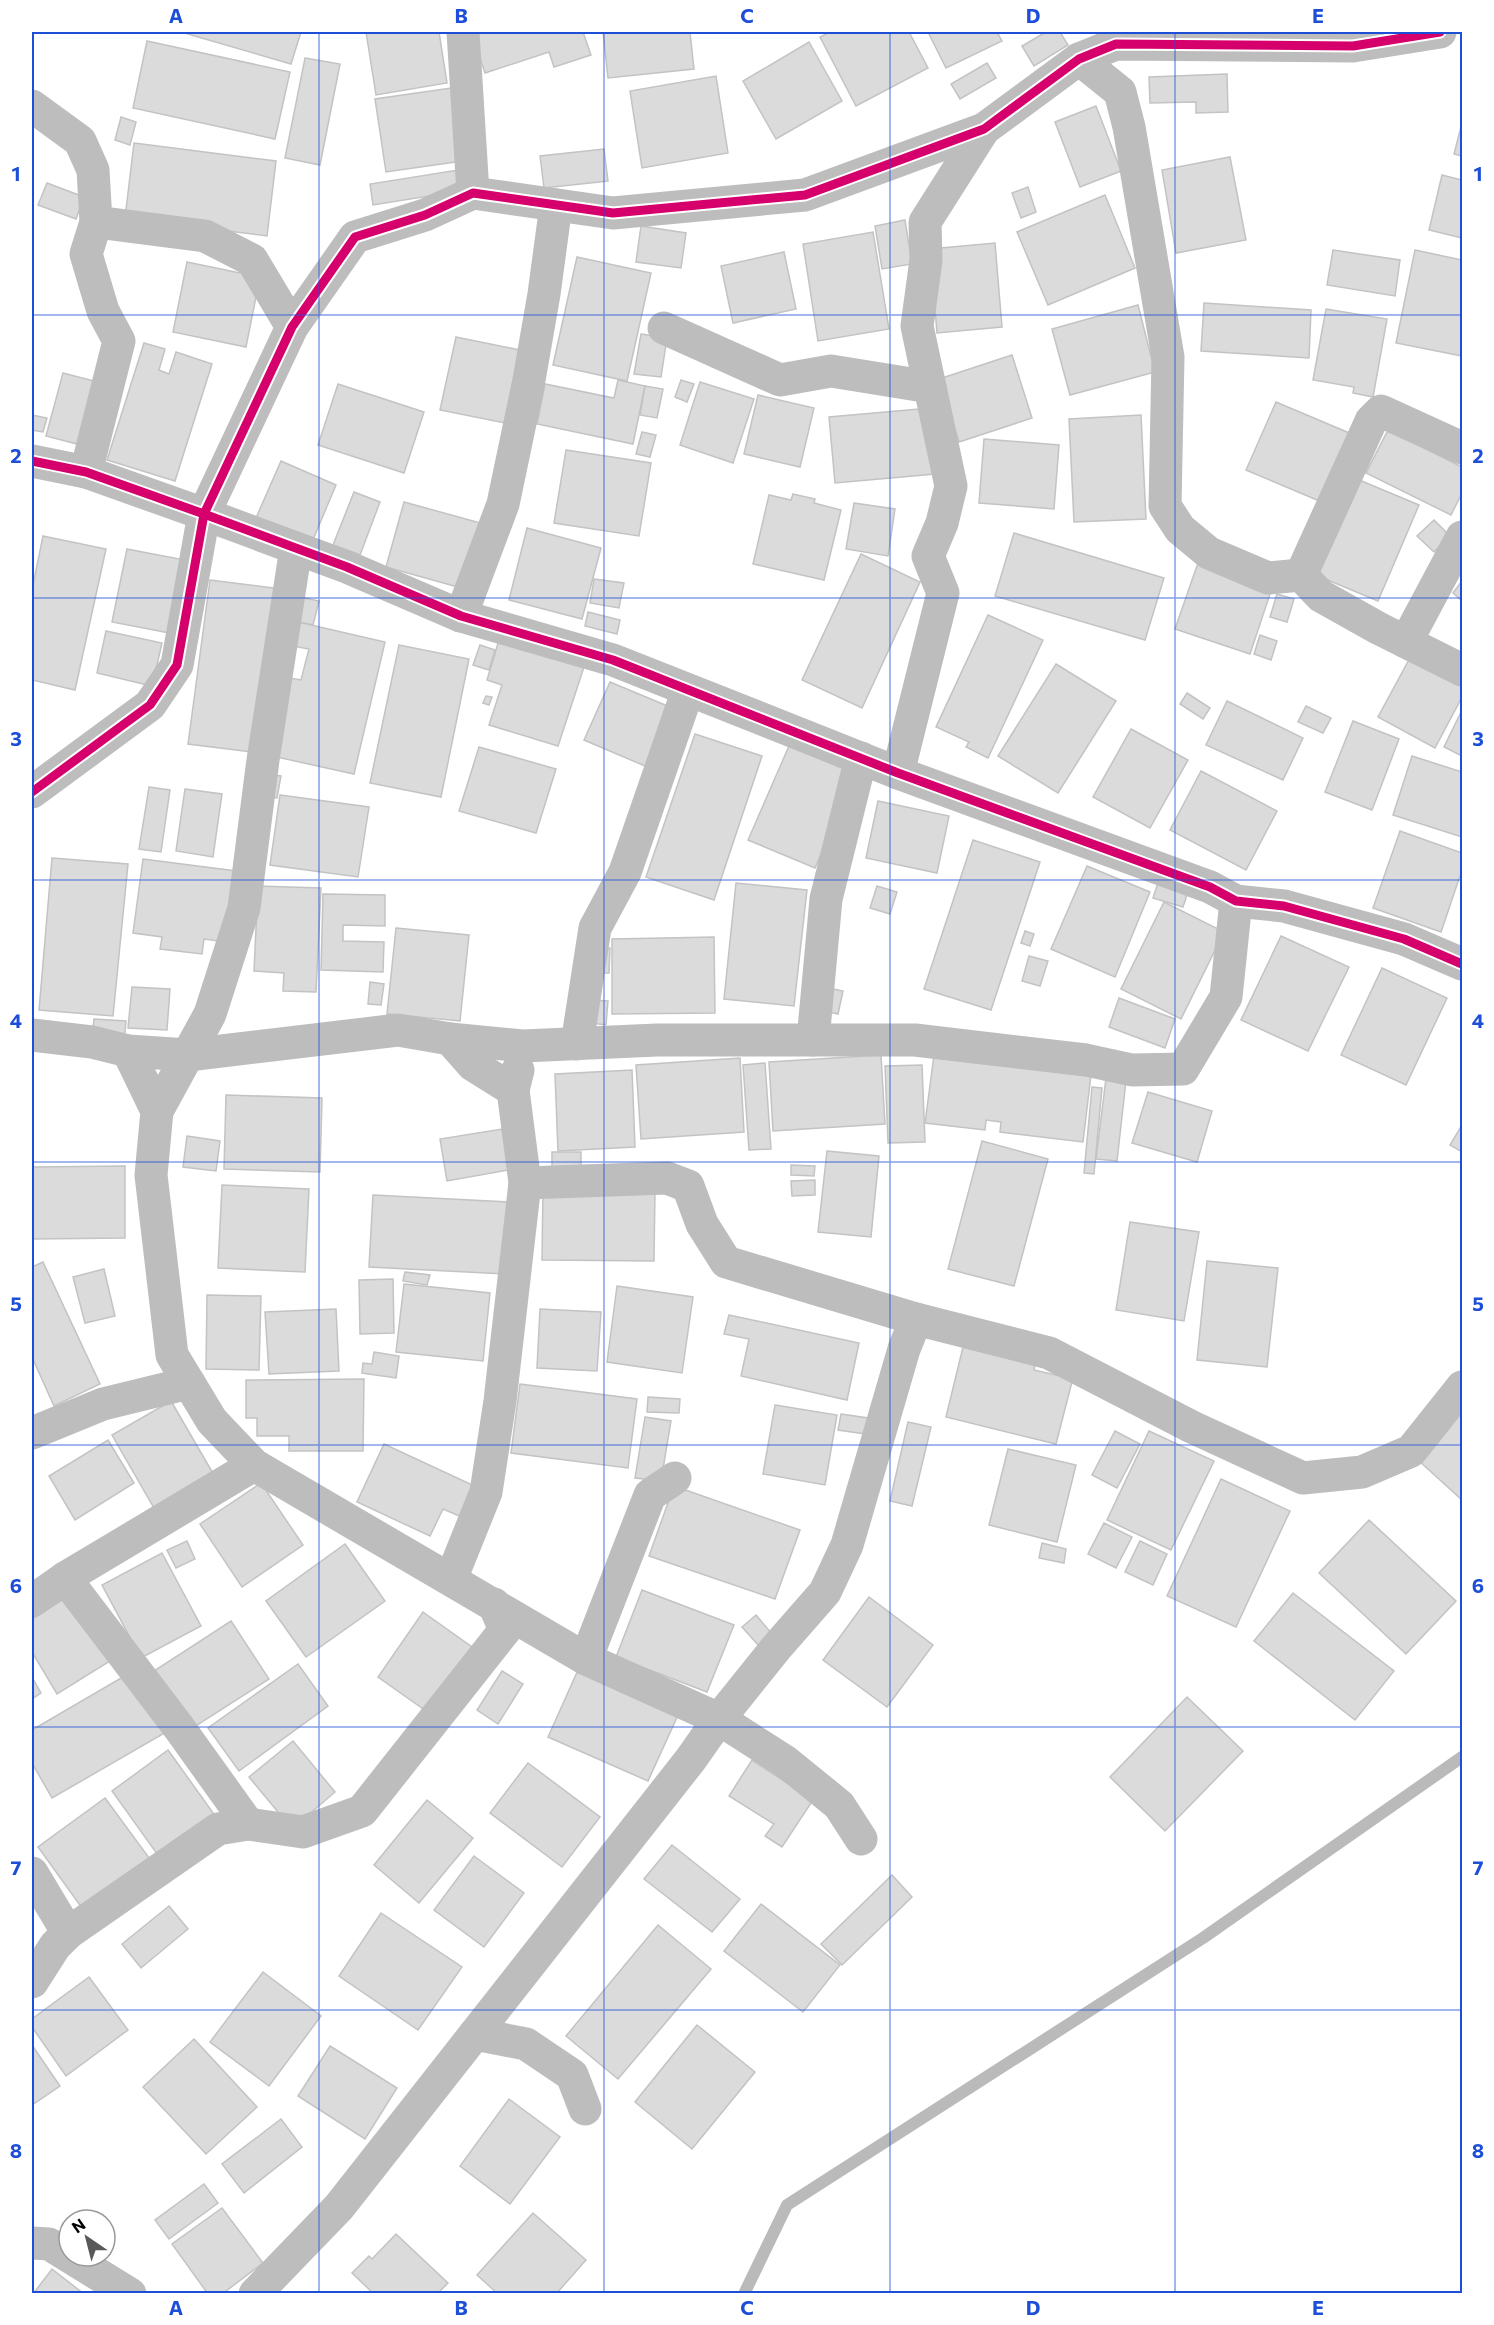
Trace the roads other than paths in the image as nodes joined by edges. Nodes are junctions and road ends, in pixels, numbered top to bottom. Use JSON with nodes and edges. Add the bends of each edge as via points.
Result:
{"nodes":[{"id":1,"x":463,"y":32,"type":"edge"},
{"id":2,"x":1440,"y":32,"type":"edge"},
{"id":3,"x":1113,"y":38,"type":"edge"},
{"id":4,"x":1079,"y":59,"type":"junction"},
{"id":5,"x":32,"y":106,"type":"edge"},
{"id":6,"x":984,"y":129,"type":"junction"},
{"id":7,"x":473,"y":194,"type":"junction"},
{"id":8,"x":556,"y":205,"type":"junction"},
{"id":9,"x":96,"y":222,"type":"junction"},
{"id":10,"x":292,"y":327,"type":"junction"},
{"id":11,"x":664,"y":328,"type":"dead end"},
{"id":12,"x":930,"y":387,"type":"junction"},
{"id":13,"x":1462,"y":448,"type":"edge"},
{"id":14,"x":32,"y":461,"type":"edge"},
{"id":15,"x":86,"y":472,"type":"junction"},
{"id":16,"x":204,"y":514,"type":"junction"},
{"id":17,"x":1462,"y":537,"type":"edge"},
{"id":18,"x":296,"y":548,"type":"junction"},
{"id":19,"x":1301,"y":575,"type":"junction"},
{"id":20,"x":461,"y":616,"type":"junction"},
{"id":21,"x":1406,"y":642,"type":"junction"},
{"id":22,"x":1462,"y":670,"type":"edge"},
{"id":23,"x":688,"y":690,"type":"junction"},
{"id":24,"x":861,"y":758,"type":"junction"},
{"id":25,"x":898,"y":773,"type":"junction"},
{"id":26,"x":32,"y":792,"type":"edge"},
{"id":27,"x":1236,"y":901,"type":"junction"},
{"id":28,"x":1462,"y":964,"type":"edge"},
{"id":29,"x":32,"y":1035,"type":"edge"},
{"id":30,"x":450,"y":1039,"type":"junction"},
{"id":31,"x":813,"y":1040,"type":"junction"},
{"id":32,"x":577,"y":1044,"type":"junction"},
{"id":33,"x":523,"y":1046,"type":"junction"},
{"id":34,"x":128,"y":1051,"type":"junction"},
{"id":35,"x":188,"y":1055,"type":"junction"},
{"id":36,"x":513,"y":1090,"type":"junction"},
{"id":37,"x":157,"y":1111,"type":"junction"},
{"id":38,"x":525,"y":1184,"type":"junction"},
{"id":39,"x":916,"y":1319,"type":"junction"},
{"id":40,"x":189,"y":1383,"type":"junction"},
{"id":41,"x":1462,"y":1387,"type":"edge"},
{"id":42,"x":32,"y":1433,"type":"edge"},
{"id":43,"x":254,"y":1466,"type":"junction"},
{"id":44,"x":675,"y":1478,"type":"dead end"},
{"id":45,"x":65,"y":1578,"type":"junction"},
{"id":46,"x":452,"y":1579,"type":"junction"},
{"id":47,"x":32,"y":1601,"type":"edge"},
{"id":48,"x":494,"y":1604,"type":"junction"},
{"id":49,"x":586,"y":1659,"type":"junction"},
{"id":50,"x":719,"y":1719,"type":"junction"},
{"id":51,"x":248,"y":1824,"type":"junction"},
{"id":52,"x":861,"y":1839,"type":"dead end"},
{"id":53,"x":32,"y":1873,"type":"edge"},
{"id":54,"x":68,"y":1933,"type":"junction"},
{"id":55,"x":32,"y":1982,"type":"edge"},
{"id":56,"x":475,"y":2034,"type":"junction"},
{"id":57,"x":585,"y":2109,"type":"dead end"},
{"id":58,"x":32,"y":2243,"type":"edge"},
{"id":59,"x":130,"y":2294,"type":"edge"},
{"id":60,"x":255,"y":2294,"type":"edge"}],
"edges":[{"from":1,"to":7,"type":"street"},
{"from":2,"to":3,"type":"street","via":[[1353,46]]},
{"from":3,"to":4,"type":"street"},
{"from":4,"to":6,"type":"street"},
{"from":4,"to":19,"type":"street","via":[[1120,92],[1129,127],[1168,357],[1165,506],[1180,529],[1209,553],[1268,578]]},
{"from":5,"to":9,"type":"street","via":[[80,141],[93,170]]},
{"from":6,"to":8,"type":"street","via":[[805,195],[613,213]]},
{"from":6,"to":12,"type":"street","via":[[925,222],[926,260],[916,326]]},
{"from":7,"to":8,"type":"street"},
{"from":7,"to":10,"type":"street","via":[[425,215],[355,237]]},
{"from":8,"to":20,"type":"street","via":[[530,380],[502,504]]},
{"from":9,"to":10,"type":"street","via":[[205,236],[252,260]]},
{"from":9,"to":15,"type":"street","via":[[86,254],[103,311],[119,341]]},
{"from":10,"to":16,"type":"street"},
{"from":11,"to":12,"type":"street","via":[[780,380],[831,371]]},
{"from":12,"to":25,"type":"street","via":[[951,486],[942,524],[928,556],[943,593]]},
{"from":13,"to":19,"type":"street","via":[[1381,411],[1371,421]]},
{"from":14,"to":15,"type":"street"},
{"from":15,"to":16,"type":"street"},
{"from":16,"to":18,"type":"street"},
{"from":16,"to":26,"type":"street","via":[[177,665],[150,705]]},
{"from":17,"to":21,"type":"street"},
{"from":18,"to":20,"type":"street"},
{"from":18,"to":35,"type":"street","via":[[244,908],[210,1014]]},
{"from":19,"to":21,"type":"street","via":[[1320,596]]},
{"from":20,"to":23,"type":"street","via":[[613,660]]},
{"from":21,"to":22,"type":"street"},
{"from":23,"to":24,"type":"street"},
{"from":23,"to":32,"type":"street","via":[[625,872],[595,928]]},
{"from":24,"to":25,"type":"street"},
{"from":24,"to":31,"type":"street","via":[[826,899]]},
{"from":25,"to":27,"type":"street","via":[[1210,886]]},
{"from":27,"to":28,"type":"street","via":[[1284,906],[1404,939]]},
{"from":27,"to":31,"type":"street","via":[[1226,997],[1183,1069],[1132,1071],[1086,1060],[915,1040]]},
{"from":29,"to":34,"type":"street"},
{"from":30,"to":33,"type":"street"},
{"from":30,"to":35,"type":"street","via":[[398,1030]]},
{"from":30,"to":36,"type":"street","via":[[472,1065]]},
{"from":31,"to":32,"type":"street"},
{"from":32,"to":33,"type":"street"},
{"from":33,"to":36,"type":"street"},
{"from":34,"to":35,"type":"street"},
{"from":34,"to":37,"type":"street"},
{"from":35,"to":37,"type":"street"},
{"from":36,"to":38,"type":"street"},
{"from":37,"to":40,"type":"street","via":[[151,1175],[172,1355]]},
{"from":38,"to":39,"type":"street","via":[[667,1178],[688,1186],[702,1224],[726,1262]]},
{"from":38,"to":46,"type":"street","via":[[486,1492]]},
{"from":39,"to":41,"type":"street","via":[[1049,1353],[1192,1427],[1303,1478],[1362,1472],[1411,1451]]},
{"from":39,"to":50,"type":"street","via":[[847,1545],[825,1592]]},
{"from":40,"to":42,"type":"street","via":[[103,1404]]},
{"from":40,"to":43,"type":"street","via":[[212,1421]]},
{"from":43,"to":45,"type":"street"},
{"from":43,"to":46,"type":"street"},
{"from":44,"to":49,"type":"street","via":[[650,1495]]},
{"from":45,"to":47,"type":"street"},
{"from":45,"to":51,"type":"street"},
{"from":46,"to":48,"type":"street"},
{"from":48,"to":49,"type":"street"},
{"from":48,"to":51,"type":"street","via":[[505,1630],[362,1811],[303,1832]]},
{"from":49,"to":50,"type":"street"},
{"from":50,"to":52,"type":"street","via":[[786,1761],[839,1805]]},
{"from":50,"to":56,"type":"street"},
{"from":51,"to":54,"type":"street","via":[[218,1829]]},
{"from":53,"to":54,"type":"street"},
{"from":54,"to":55,"type":"street"},
{"from":56,"to":57,"type":"street","via":[[525,2044],[572,2075]]},
{"from":56,"to":60,"type":"street","via":[[339,2207]]},
{"from":58,"to":59,"type":"street","via":[[49,2244]]}]}
